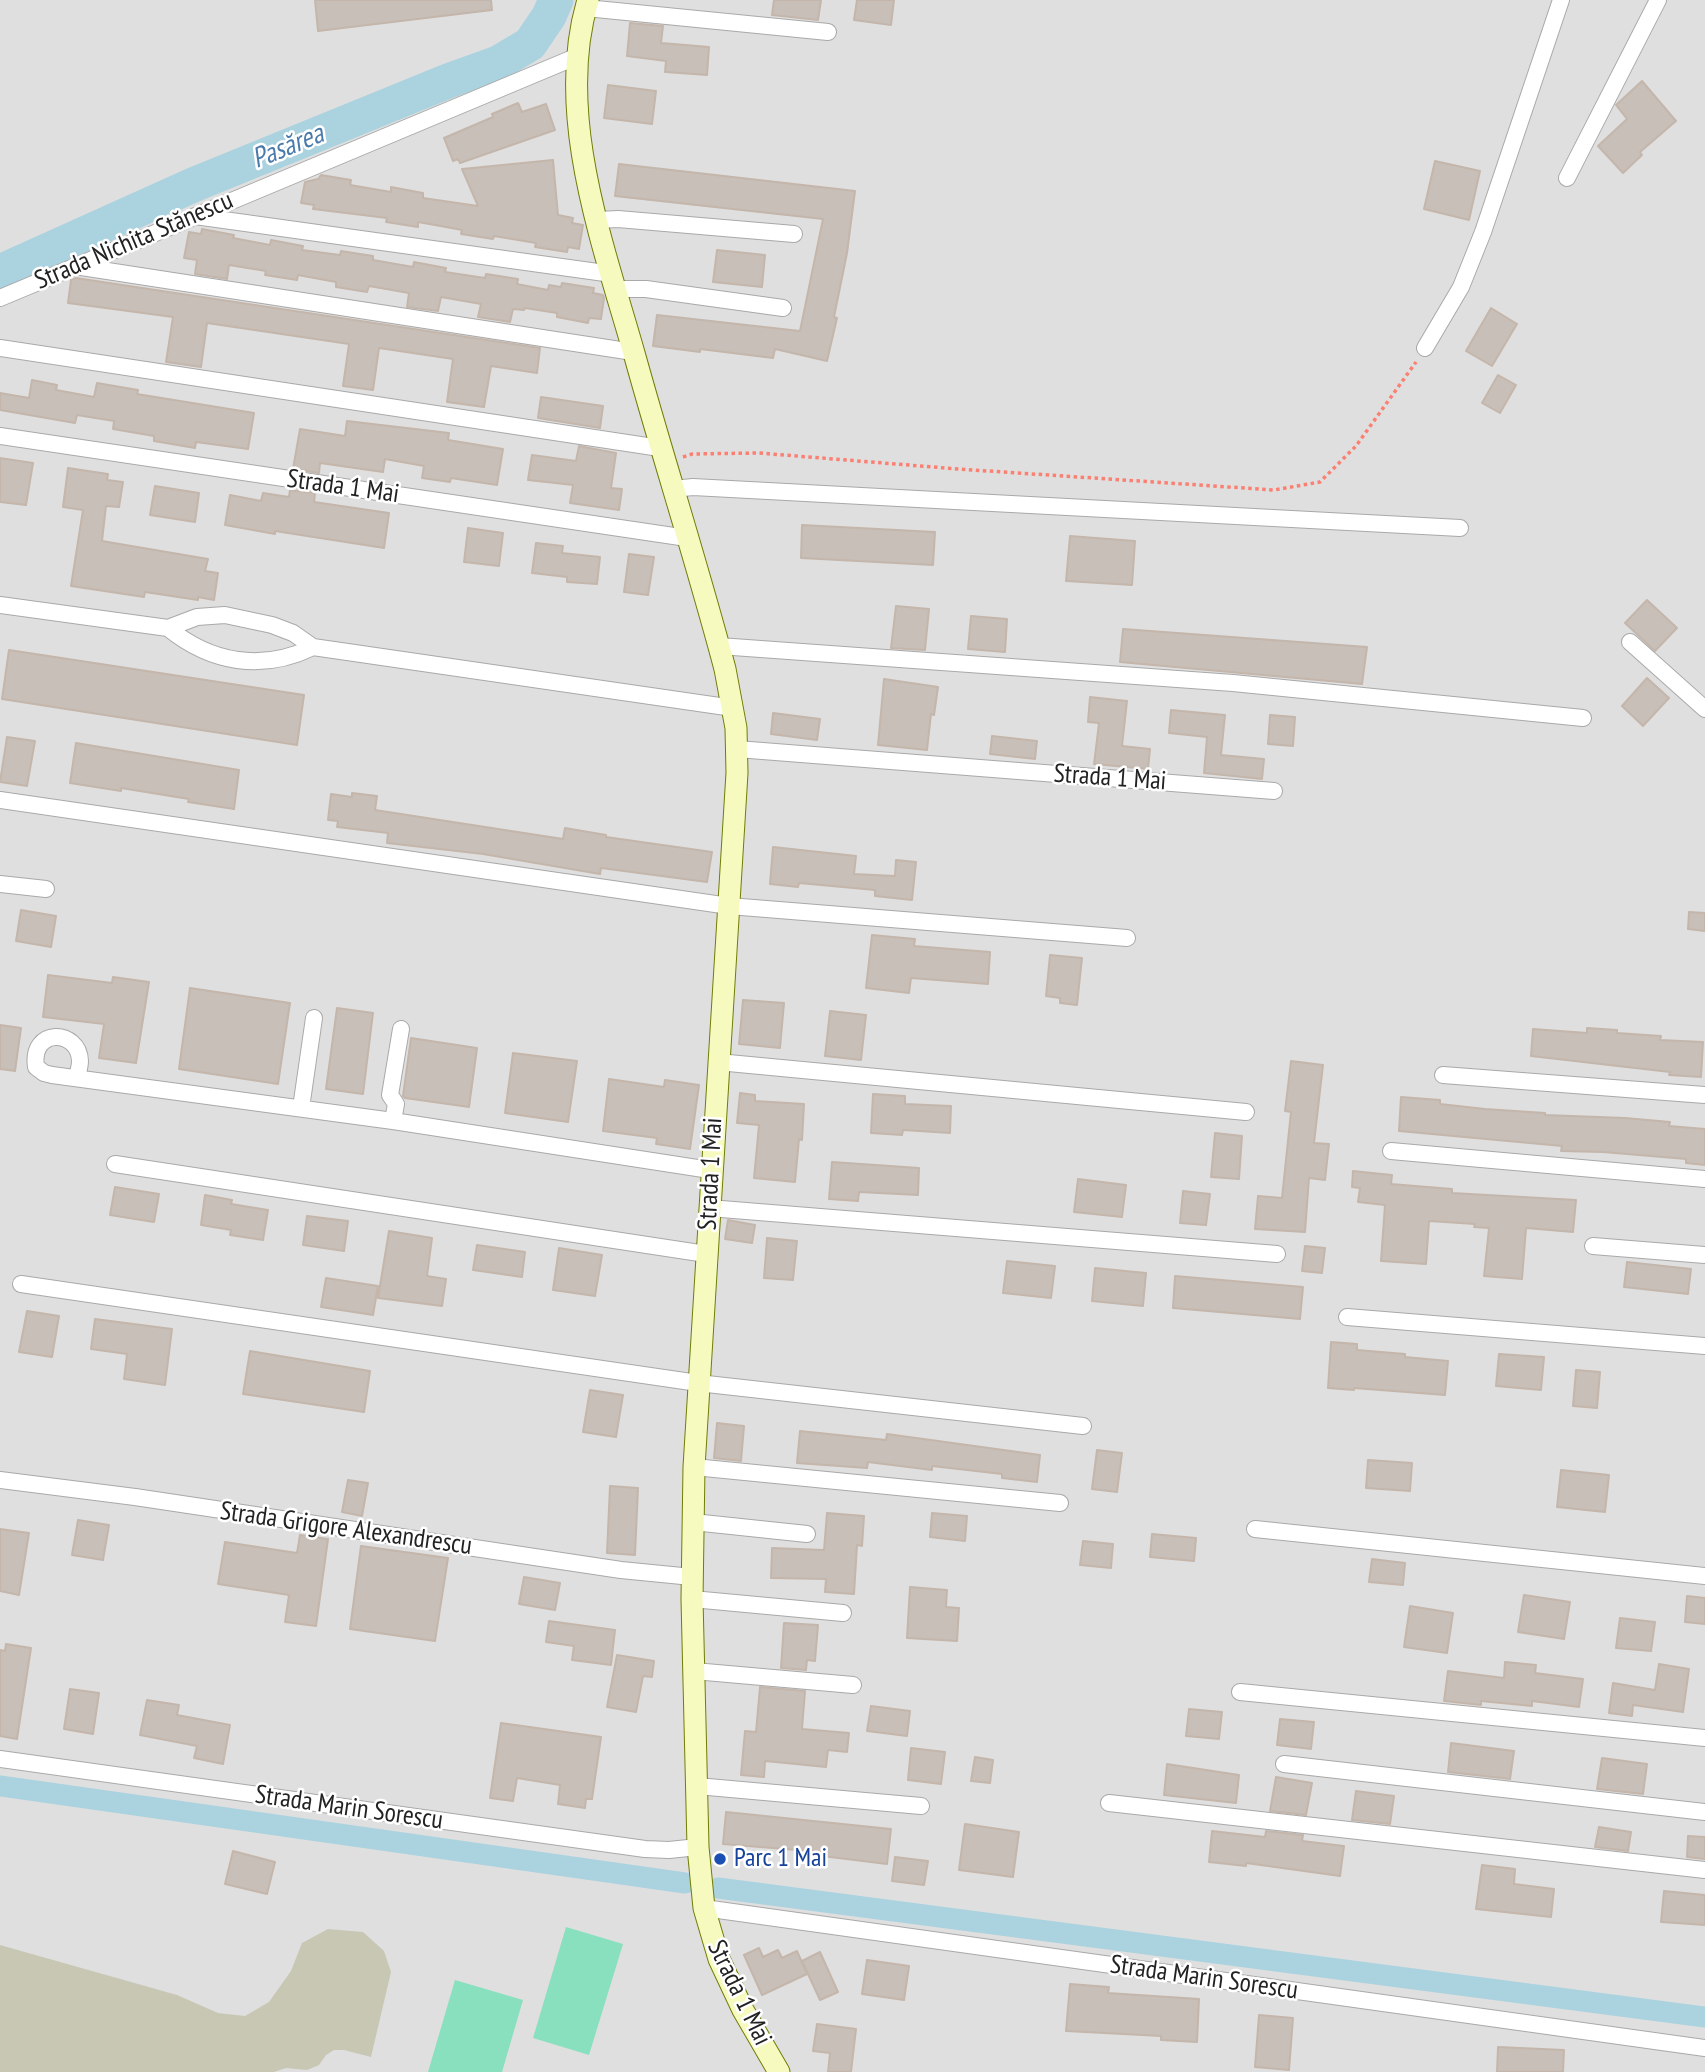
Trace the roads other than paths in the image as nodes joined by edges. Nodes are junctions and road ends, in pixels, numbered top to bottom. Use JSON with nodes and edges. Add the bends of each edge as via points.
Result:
{"nodes":[{"id":1,"x":1561,"y":0,"type":"edge"},
{"id":2,"x":1658,"y":0,"type":"edge"},
{"id":3,"x":587,"y":4,"type":"edge"},
{"id":4,"x":828,"y":32,"type":"dead end"},
{"id":5,"x":578,"y":56,"type":"junction"},
{"id":6,"x":1567,"y":178,"type":"dead end"},
{"id":7,"x":192,"y":216,"type":"junction"},
{"id":8,"x":598,"y":220,"type":"junction"},
{"id":9,"x":794,"y":234,"type":"dead end"},
{"id":10,"x":73,"y":266,"type":"junction"},
{"id":11,"x":614,"y":282,"type":"junction"},
{"id":12,"x":0,"y":298,"type":"edge"},
{"id":13,"x":783,"y":308,"type":"dead end"},
{"id":14,"x":0,"y":348,"type":"edge"},
{"id":15,"x":1425,"y":348,"type":"road end"},
{"id":16,"x":634,"y":352,"type":"junction"},
{"id":17,"x":0,"y":436,"type":"edge"},
{"id":18,"x":663,"y":456,"type":"junction"},
{"id":19,"x":673,"y":489,"type":"junction"},
{"id":20,"x":1460,"y":528,"type":"dead end"},
{"id":21,"x":687,"y":538,"type":"junction"},
{"id":22,"x":0,"y":605,"type":"edge"},
{"id":23,"x":168,"y":628,"type":"junction"},
{"id":24,"x":1630,"y":642,"type":"dead end"},
{"id":25,"x":719,"y":646,"type":"junction"},
{"id":26,"x":313,"y":647,"type":"junction"},
{"id":27,"x":733,"y":708,"type":"junction"},
{"id":28,"x":1705,"y":709,"type":"edge"},
{"id":29,"x":1583,"y":718,"type":"dead end"},
{"id":30,"x":737,"y":749,"type":"junction"},
{"id":31,"x":1274,"y":790,"type":"dead end"},
{"id":32,"x":0,"y":800,"type":"edge"},
{"id":33,"x":0,"y":884,"type":"edge"},
{"id":34,"x":46,"y":889,"type":"dead end"},
{"id":35,"x":729,"y":906,"type":"junction"},
{"id":36,"x":1127,"y":938,"type":"dead end"},
{"id":37,"x":314,"y":1018,"type":"dead end"},
{"id":38,"x":401,"y":1029,"type":"dead end"},
{"id":39,"x":718,"y":1062,"type":"junction"},
{"id":40,"x":1443,"y":1075,"type":"dead end"},
{"id":41,"x":77,"y":1078,"type":"dead end"},
{"id":42,"x":1705,"y":1096,"type":"edge"},
{"id":43,"x":301,"y":1108,"type":"junction"},
{"id":44,"x":1246,"y":1112,"type":"dead end"},
{"id":45,"x":393,"y":1121,"type":"junction"},
{"id":46,"x":1391,"y":1152,"type":"dead end"},
{"id":47,"x":115,"y":1164,"type":"dead end"},
{"id":48,"x":710,"y":1170,"type":"junction"},
{"id":49,"x":1705,"y":1179,"type":"edge"},
{"id":50,"x":709,"y":1208,"type":"junction"},
{"id":51,"x":1593,"y":1246,"type":"dead end"},
{"id":52,"x":706,"y":1254,"type":"junction"},
{"id":53,"x":1277,"y":1254,"type":"dead end"},
{"id":54,"x":1705,"y":1255,"type":"edge"},
{"id":55,"x":21,"y":1284,"type":"dead end"},
{"id":56,"x":1347,"y":1317,"type":"dead end"},
{"id":57,"x":1705,"y":1346,"type":"edge"},
{"id":58,"x":698,"y":1383,"type":"junction"},
{"id":59,"x":1083,"y":1426,"type":"dead end"},
{"id":60,"x":694,"y":1467,"type":"junction"},
{"id":61,"x":0,"y":1480,"type":"edge"},
{"id":62,"x":1060,"y":1503,"type":"dead end"},
{"id":63,"x":693,"y":1522,"type":"junction"},
{"id":64,"x":1255,"y":1529,"type":"dead end"},
{"id":65,"x":807,"y":1534,"type":"dead end"},
{"id":66,"x":1705,"y":1576,"type":"edge"},
{"id":67,"x":692,"y":1577,"type":"junction"},
{"id":68,"x":692,"y":1599,"type":"junction"},
{"id":69,"x":843,"y":1613,"type":"dead end"},
{"id":70,"x":694,"y":1671,"type":"junction"},
{"id":71,"x":853,"y":1685,"type":"dead end"},
{"id":72,"x":1240,"y":1692,"type":"dead end"},
{"id":73,"x":1705,"y":1738,"type":"edge"},
{"id":74,"x":0,"y":1759,"type":"edge"},
{"id":75,"x":1284,"y":1764,"type":"dead end"},
{"id":76,"x":697,"y":1786,"type":"junction"},
{"id":77,"x":1109,"y":1803,"type":"dead end"},
{"id":78,"x":921,"y":1806,"type":"dead end"},
{"id":79,"x":1705,"y":1812,"type":"edge"},
{"id":80,"x":698,"y":1847,"type":"junction"},
{"id":81,"x":1705,"y":1870,"type":"edge"},
{"id":82,"x":704,"y":1909,"type":"junction"},
{"id":83,"x":1705,"y":2048,"type":"edge"},
{"id":84,"x":779,"y":2072,"type":"edge"}],
"edges":[{"from":1,"to":15,"type":"street","via":[[1483,232],[1461,287]]},
{"from":2,"to":6,"type":"street"},
{"from":3,"to":4,"type":"street"},
{"from":3,"to":5,"type":"street","name":"Strada 1 Mai"},
{"from":5,"to":7,"type":"street","name":"Strada Nichita Stănescu"},
{"from":5,"to":8,"type":"street","name":"Strada 1 Mai","via":[[582,158]]},
{"from":7,"to":10,"type":"street","name":"Strada Nichita Stănescu"},
{"from":7,"to":11,"type":"street"},
{"from":8,"to":9,"type":"street"},
{"from":8,"to":11,"type":"street","name":"Strada 1 Mai"},
{"from":10,"to":12,"type":"street","name":"Strada Nichita Stănescu"},
{"from":10,"to":16,"type":"street"},
{"from":11,"to":13,"type":"street"},
{"from":11,"to":16,"type":"street","name":"Strada 1 Mai"},
{"from":14,"to":18,"type":"street"},
{"from":16,"to":18,"type":"street","name":"Strada 1 Mai"},
{"from":17,"to":21,"type":"street","name":"Strada 1 Mai"},
{"from":18,"to":19,"type":"street","name":"Strada 1 Mai"},
{"from":19,"to":20,"type":"street"},
{"from":19,"to":21,"type":"street","name":"Strada 1 Mai"},
{"from":21,"to":25,"type":"street","name":"Strada 1 Mai"},
{"from":22,"to":23,"type":"street"},
{"from":23,"to":26,"type":"street","via":[[197,617],[225,615],[272,625]]},
{"from":23,"to":26,"type":"street","via":[[208,652],[250,661],[292,657]]},
{"from":24,"to":28,"type":"street"},
{"from":25,"to":27,"type":"street","name":"Strada 1 Mai"},
{"from":25,"to":29,"type":"street","via":[[1233,683]]},
{"from":26,"to":27,"type":"street"},
{"from":27,"to":30,"type":"street","name":"Strada 1 Mai"},
{"from":30,"to":31,"type":"street","name":"Strada 1 Mai"},
{"from":30,"to":35,"type":"street","name":"Strada 1 Mai"},
{"from":32,"to":35,"type":"street"},
{"from":33,"to":34,"type":"street"},
{"from":35,"to":36,"type":"street"},
{"from":35,"to":39,"type":"street","name":"Strada 1 Mai"},
{"from":37,"to":43,"type":"street"},
{"from":38,"to":45,"type":"street","via":[[390,1095],[396,1104]]},
{"from":39,"to":44,"type":"street"},
{"from":39,"to":48,"type":"street","name":"Strada 1 Mai"},
{"from":40,"to":42,"type":"street"},
{"from":41,"to":43,"type":"street"},
{"from":43,"to":45,"type":"street"},
{"from":45,"to":48,"type":"street"},
{"from":46,"to":49,"type":"street"},
{"from":47,"to":52,"type":"street"},
{"from":48,"to":50,"type":"street","name":"Strada 1 Mai"},
{"from":50,"to":52,"type":"street","name":"Strada 1 Mai"},
{"from":50,"to":53,"type":"street"},
{"from":51,"to":54,"type":"street"},
{"from":52,"to":58,"type":"street","name":"Strada 1 Mai"},
{"from":55,"to":58,"type":"street"},
{"from":56,"to":57,"type":"street"},
{"from":58,"to":59,"type":"street"},
{"from":58,"to":60,"type":"street","name":"Strada 1 Mai"},
{"from":60,"to":62,"type":"street"},
{"from":60,"to":63,"type":"street","name":"Strada 1 Mai"},
{"from":61,"to":67,"type":"street","name":"Strada Grigore Alexandrescu"},
{"from":63,"to":65,"type":"street"},
{"from":63,"to":67,"type":"street","name":"Strada 1 Mai"},
{"from":64,"to":66,"type":"street"},
{"from":67,"to":68,"type":"street","name":"Strada 1 Mai"},
{"from":68,"to":69,"type":"street"},
{"from":68,"to":70,"type":"street","name":"Strada 1 Mai"},
{"from":70,"to":71,"type":"street"},
{"from":70,"to":76,"type":"street","name":"Strada 1 Mai"},
{"from":72,"to":73,"type":"street"},
{"from":74,"to":80,"type":"street","name":"Strada Marin Sorescu","via":[[645,1849]]},
{"from":75,"to":79,"type":"street"},
{"from":76,"to":78,"type":"street"},
{"from":76,"to":80,"type":"street","name":"Strada 1 Mai"},
{"from":77,"to":81,"type":"street"},
{"from":80,"to":82,"type":"street","name":"Strada 1 Mai"},
{"from":82,"to":83,"type":"street","name":"Strada Marin Sorescu"},
{"from":82,"to":84,"type":"street","name":"Strada 1 Mai","via":[[719,1959]]}]}
